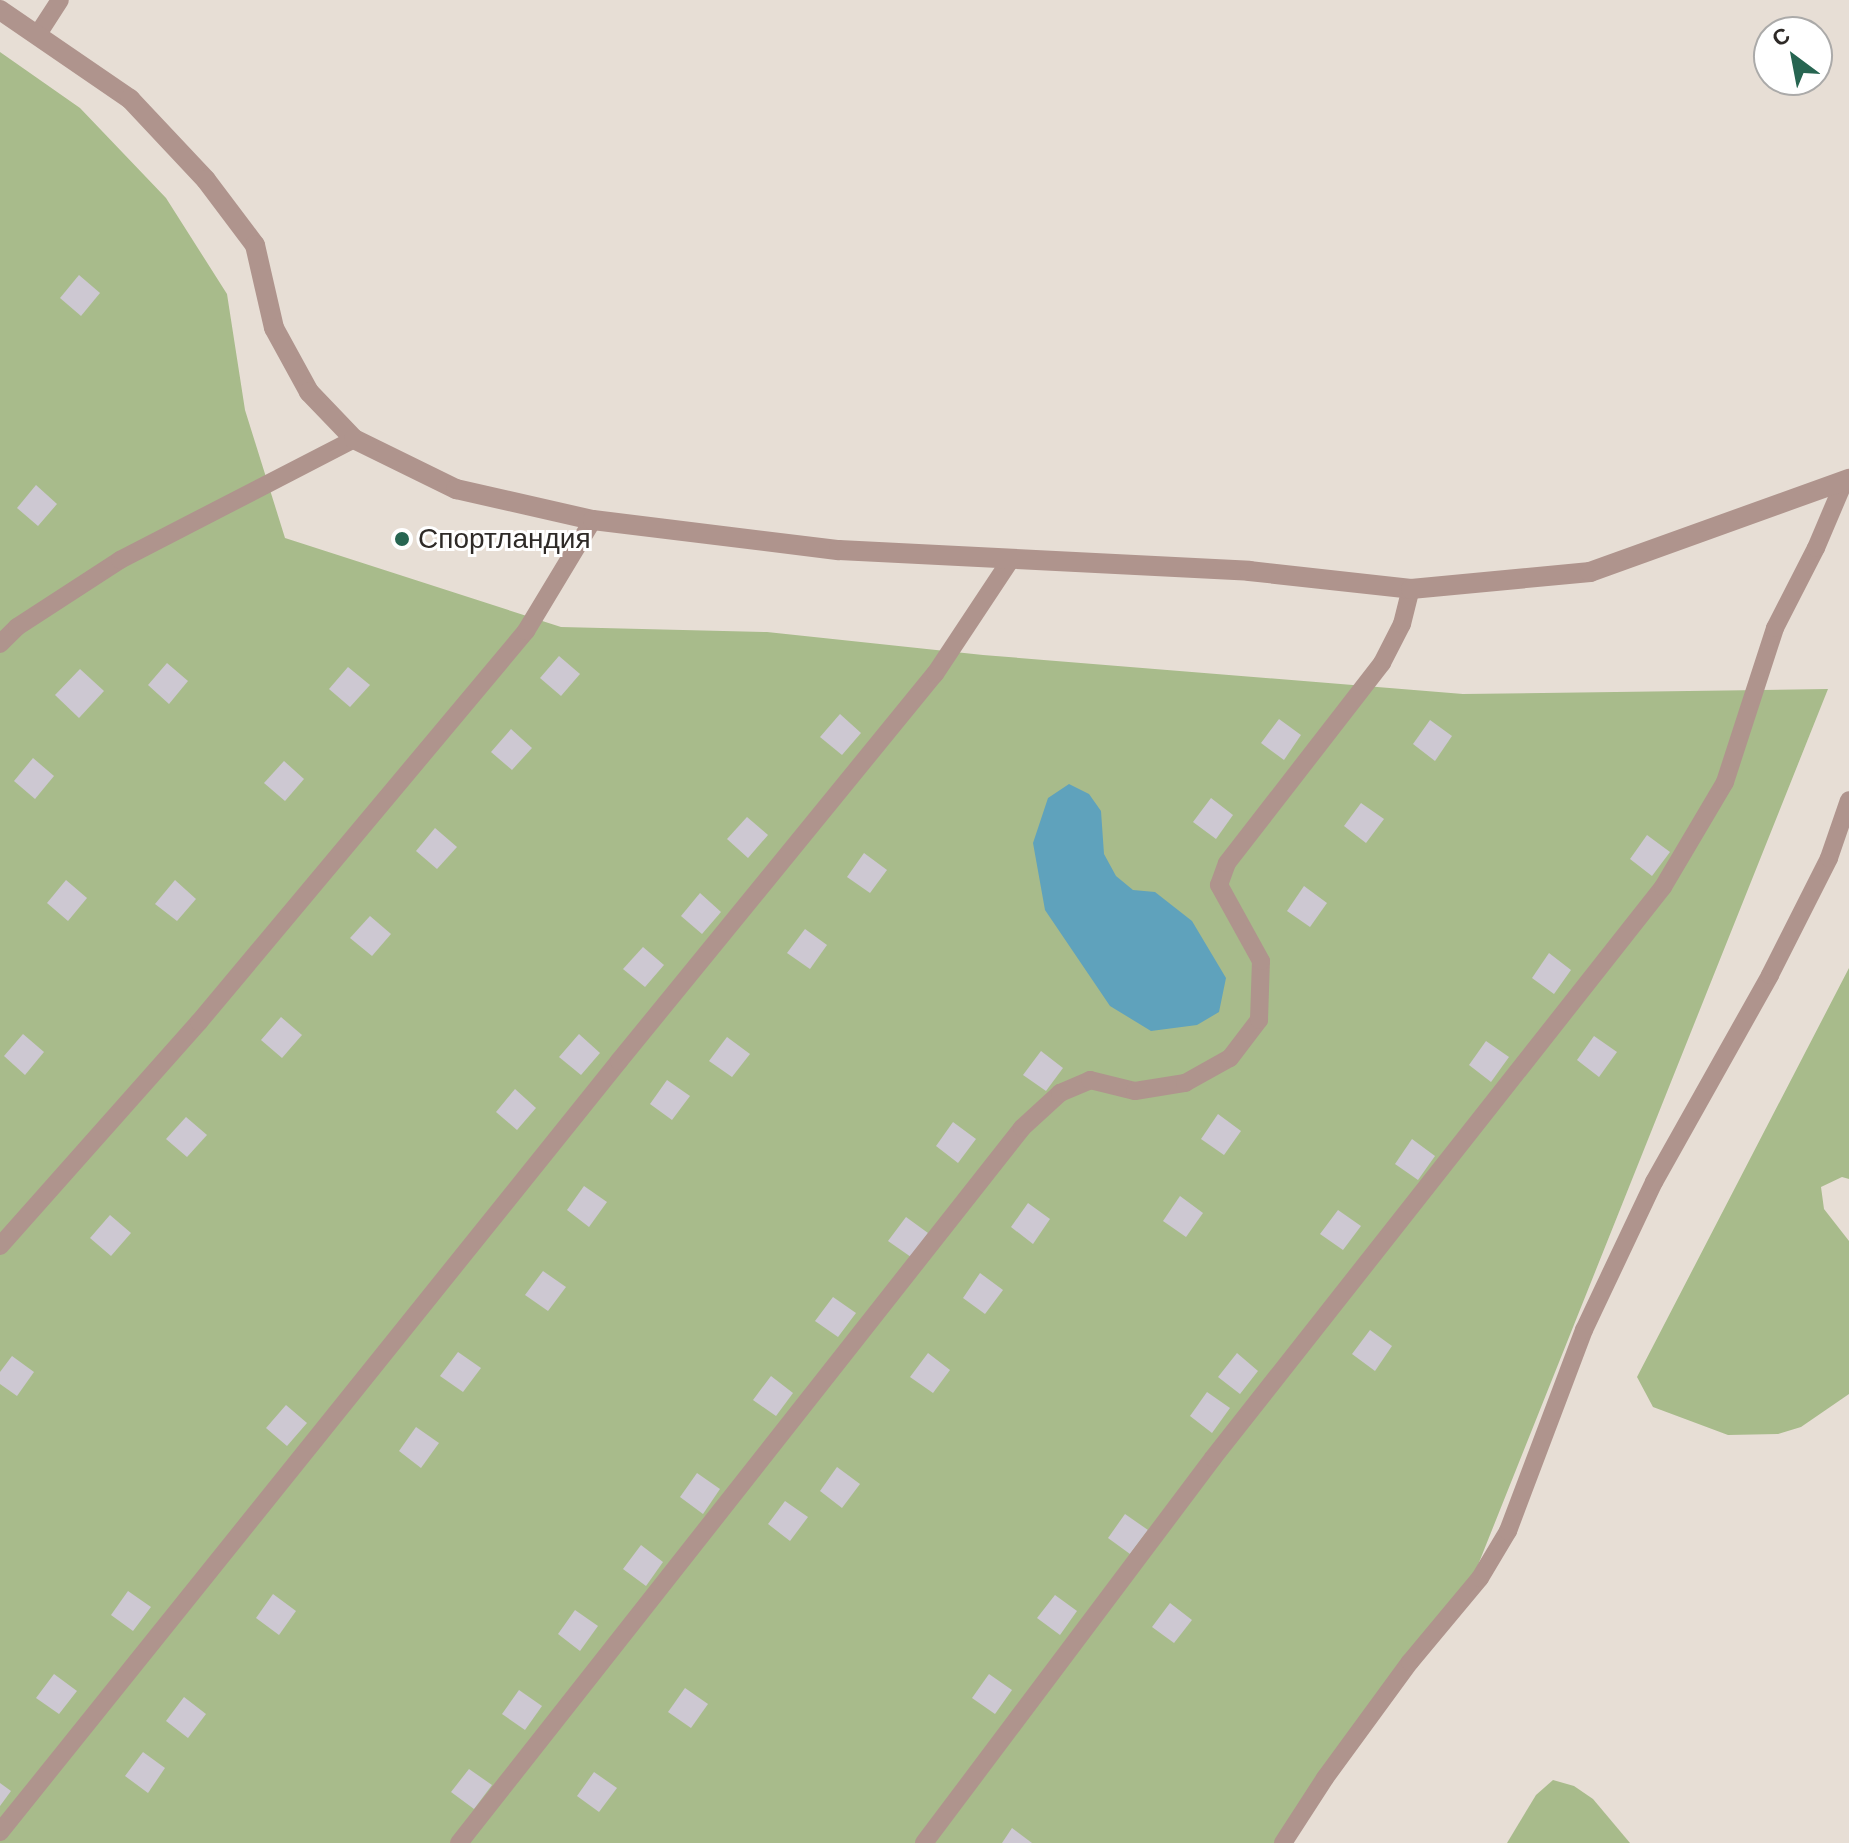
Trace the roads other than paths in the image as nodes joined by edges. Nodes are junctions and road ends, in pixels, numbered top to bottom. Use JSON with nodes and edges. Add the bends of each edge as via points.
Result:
{"nodes":[{"id":1,"x":60,"y":0,"type":"edge"},
{"id":2,"x":0,"y":10,"type":"edge"},
{"id":3,"x":38,"y":34,"type":"junction"},
{"id":4,"x":354,"y":439,"type":"junction"},
{"id":5,"x":1846,"y":480,"type":"edge"},
{"id":6,"x":593,"y":520,"type":"junction"},
{"id":7,"x":1011,"y":559,"type":"junction"},
{"id":8,"x":1411,"y":589,"type":"junction"},
{"id":9,"x":0,"y":644,"type":"edge"},
{"id":10,"x":1849,"y":800,"type":"edge"},
{"id":11,"x":0,"y":1246,"type":"edge"},
{"id":12,"x":0,"y":1832,"type":"edge"},
{"id":13,"x":459,"y":1843,"type":"edge"},
{"id":14,"x":924,"y":1843,"type":"edge"},
{"id":15,"x":1283,"y":1843,"type":"edge"}],
"edges":[{"from":1,"to":3,"type":"lane"},
{"from":2,"to":3,"type":"street"},
{"from":3,"to":4,"type":"street","via":[[130,99],[206,180],[255,245],[274,328],[309,392]]},
{"from":4,"to":6,"type":"street","via":[[456,489]]},
{"from":4,"to":9,"type":"lane","via":[[120,560],[17,627]]},
{"from":5,"to":8,"type":"street","via":[[1590,572]]},
{"from":5,"to":14,"type":"lane","via":[[1775,628],[1725,782],[1663,887],[1213,1458]]},
{"from":6,"to":7,"type":"street","via":[[839,550]]},
{"from":6,"to":11,"type":"lane","via":[[526,631],[199,1022]]},
{"from":7,"to":8,"type":"street","via":[[1249,571]]},
{"from":7,"to":12,"type":"lane","via":[[935,674]]},
{"from":8,"to":13,"type":"lane","via":[[1402,624],[1382,663],[1227,863],[1219,885],[1261,961],[1259,1020],[1230,1058],[1185,1083],[1135,1091],[1090,1080],[1060,1093],[1022,1128]]},
{"from":10,"to":15,"type":"lane","via":[[1829,858],[1654,1182],[1591,1317],[1508,1531],[1480,1578],[1401,1675]]}]}
